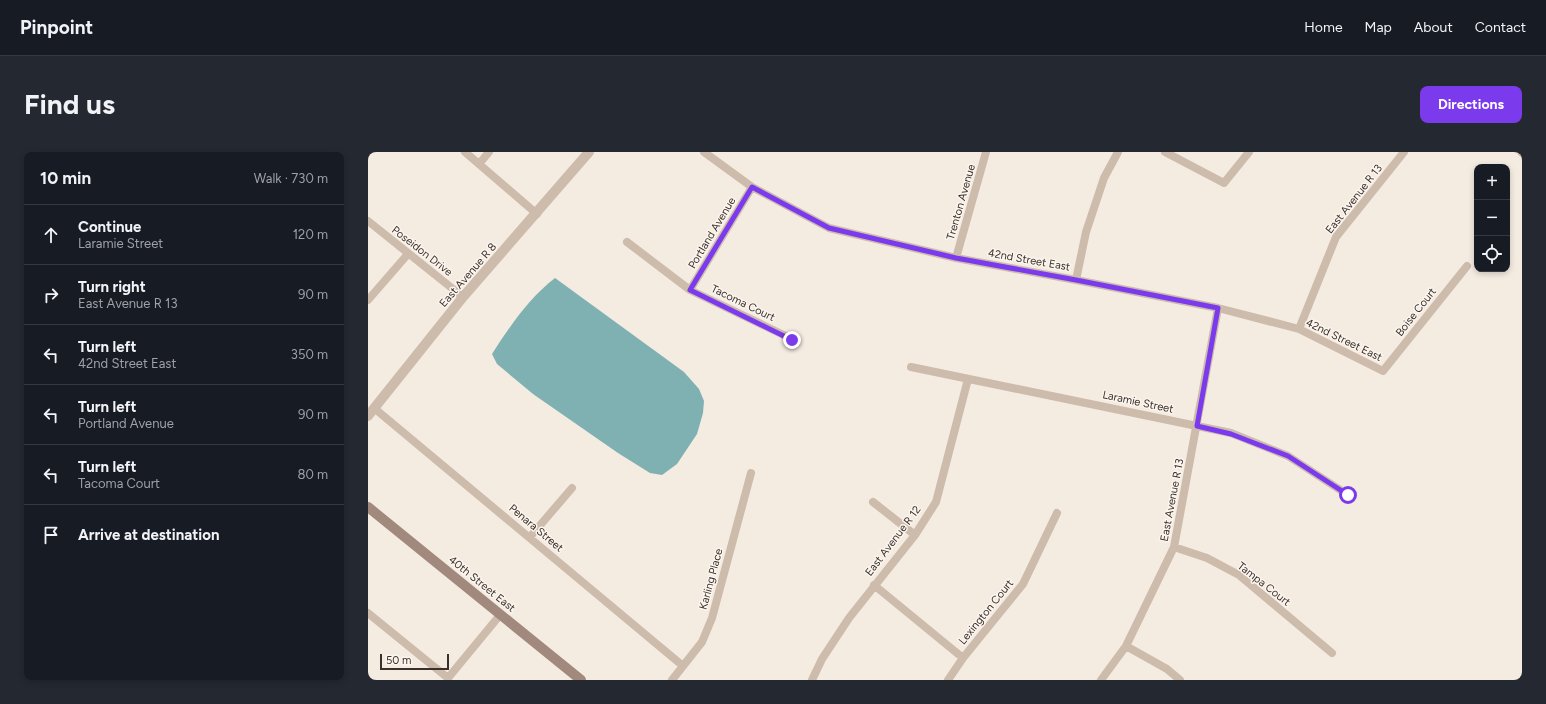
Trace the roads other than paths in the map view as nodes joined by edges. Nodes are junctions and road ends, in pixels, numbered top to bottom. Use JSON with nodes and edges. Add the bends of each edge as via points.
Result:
{"nodes":[{"id":1,"x":465,"y":152,"type":"edge"},
{"id":2,"x":489,"y":152,"type":"edge"},
{"id":3,"x":589,"y":152,"type":"edge"},
{"id":4,"x":704,"y":152,"type":"edge"},
{"id":5,"x":986,"y":152,"type":"edge"},
{"id":6,"x":1118,"y":152,"type":"edge"},
{"id":7,"x":1165,"y":152,"type":"edge"},
{"id":8,"x":1250,"y":152,"type":"edge"},
{"id":9,"x":1404,"y":152,"type":"edge"},
{"id":10,"x":479,"y":164,"type":"junction"},
{"id":11,"x":752,"y":187,"type":"junction"},
{"id":12,"x":537,"y":214,"type":"junction"},
{"id":13,"x":368,"y":221,"type":"edge"},
{"id":14,"x":627,"y":242,"type":"dead end"},
{"id":15,"x":408,"y":254,"type":"junction"},
{"id":16,"x":956,"y":258,"type":"junction"},
{"id":17,"x":1467,"y":266,"type":"dead end"},
{"id":18,"x":1076,"y":280,"type":"junction"},
{"id":19,"x":690,"y":290,"type":"junction"},
{"id":20,"x":463,"y":297,"type":"junction"},
{"id":21,"x":368,"y":300,"type":"edge"},
{"id":22,"x":1218,"y":308,"type":"junction"},
{"id":23,"x":1299,"y":329,"type":"junction"},
{"id":24,"x":792,"y":340,"type":"dead end"},
{"id":25,"x":911,"y":367,"type":"dead end"},
{"id":26,"x":1383,"y":371,"type":"joint"},
{"id":27,"x":968,"y":379,"type":"junction"},
{"id":28,"x":371,"y":412,"type":"edge"},
{"id":29,"x":1197,"y":426,"type":"junction"},
{"id":30,"x":751,"y":473,"type":"dead end"},
{"id":31,"x":572,"y":488,"type":"dead end"},
{"id":32,"x":1348,"y":495,"type":"dead end"},
{"id":33,"x":873,"y":502,"type":"dead end"},
{"id":34,"x":368,"y":507,"type":"edge"},
{"id":35,"x":1057,"y":513,"type":"dead end"},
{"id":36,"x":915,"y":535,"type":"junction"},
{"id":37,"x":530,"y":537,"type":"junction"},
{"id":38,"x":1174,"y":547,"type":"junction"},
{"id":39,"x":874,"y":585,"type":"junction"},
{"id":40,"x":368,"y":613,"type":"edge"},
{"id":41,"x":500,"y":615,"type":"junction"},
{"id":42,"x":1126,"y":646,"type":"junction"},
{"id":43,"x":1332,"y":653,"type":"dead end"},
{"id":44,"x":963,"y":658,"type":"junction"},
{"id":45,"x":683,"y":666,"type":"junction"},
{"id":46,"x":581,"y":680,"type":"edge"},
{"id":47,"x":672,"y":680,"type":"edge"},
{"id":48,"x":812,"y":680,"type":"edge"},
{"id":49,"x":948,"y":680,"type":"edge"},
{"id":50,"x":1101,"y":680,"type":"edge"},
{"id":51,"x":1180,"y":680,"type":"edge"}],
"edges":[{"from":1,"to":10,"type":"street"},
{"from":2,"to":10,"type":"street"},
{"from":3,"to":12,"type":"street","name":"East Avenue R 8"},
{"from":4,"to":11,"type":"street","name":"42nd Street East"},
{"from":5,"to":16,"type":"street","name":"Trenton Avenue"},
{"from":6,"to":18,"type":"street","via":[[1104,178],[1086,232]]},
{"from":7,"to":8,"type":"street","via":[[1224,183]]},
{"from":9,"to":23,"type":"street","name":"East Avenue R 13","via":[[1336,237]]},
{"from":10,"to":12,"type":"street"},
{"from":11,"to":16,"type":"street","name":"42nd Street East","via":[[829,228]]},
{"from":11,"to":19,"type":"street","name":"Portland Avenue"},
{"from":12,"to":20,"type":"street","name":"East Avenue R 8"},
{"from":13,"to":15,"type":"street","name":"Poseidon Drive"},
{"from":14,"to":19,"type":"street","name":"Tacoma Court"},
{"from":15,"to":20,"type":"street","name":"Poseidon Drive"},
{"from":15,"to":21,"type":"street"},
{"from":16,"to":18,"type":"street","name":"42nd Street East"},
{"from":17,"to":26,"type":"street","name":"Boise Court"},
{"from":18,"to":22,"type":"street","name":"42nd Street East"},
{"from":19,"to":24,"type":"street","name":"Tacoma Court"},
{"from":20,"to":28,"type":"street","name":"East Avenue R 8"},
{"from":22,"to":23,"type":"street","name":"42nd Street East"},
{"from":22,"to":29,"type":"street","name":"East Avenue R 13"},
{"from":23,"to":26,"type":"street","name":"42nd Street East"},
{"from":25,"to":27,"type":"street","name":"Laramie Street"},
{"from":27,"to":29,"type":"street","name":"Laramie Street"},
{"from":27,"to":36,"type":"street","name":"East Avenue R 12","via":[[936,502]]},
{"from":28,"to":37,"type":"street","name":"Penara Street"},
{"from":29,"to":32,"type":"street","name":"Laramie Street","via":[[1231,434],[1288,456]]},
{"from":29,"to":38,"type":"street","name":"East Avenue R 13"},
{"from":30,"to":45,"type":"street","name":"Karling Place","via":[[712,618],[702,642]]},
{"from":31,"to":37,"type":"street"},
{"from":33,"to":36,"type":"street"},
{"from":34,"to":41,"type":"main road","name":"40th Street East"},
{"from":35,"to":44,"type":"street","name":"Lexington Court","via":[[1023,584]]},
{"from":36,"to":39,"type":"street","name":"East Avenue R 12"},
{"from":37,"to":45,"type":"street","name":"Penara Street"},
{"from":38,"to":42,"type":"street","name":"East Avenue R 13"},
{"from":38,"to":43,"type":"street","name":"Tampa Court","via":[[1207,558],[1239,575]]},
{"from":39,"to":44,"type":"street"},
{"from":39,"to":48,"type":"street","name":"East Avenue R 12","via":[[822,659]]},
{"from":40,"to":41,"type":"street","via":[[448,678]]},
{"from":41,"to":46,"type":"main road","name":"40th Street East"},
{"from":42,"to":50,"type":"street","name":"East Avenue R 13"},
{"from":42,"to":51,"type":"street"},
{"from":44,"to":49,"type":"street","name":"Lexington Court"},
{"from":45,"to":47,"type":"street","name":"Karling Place"}]}
